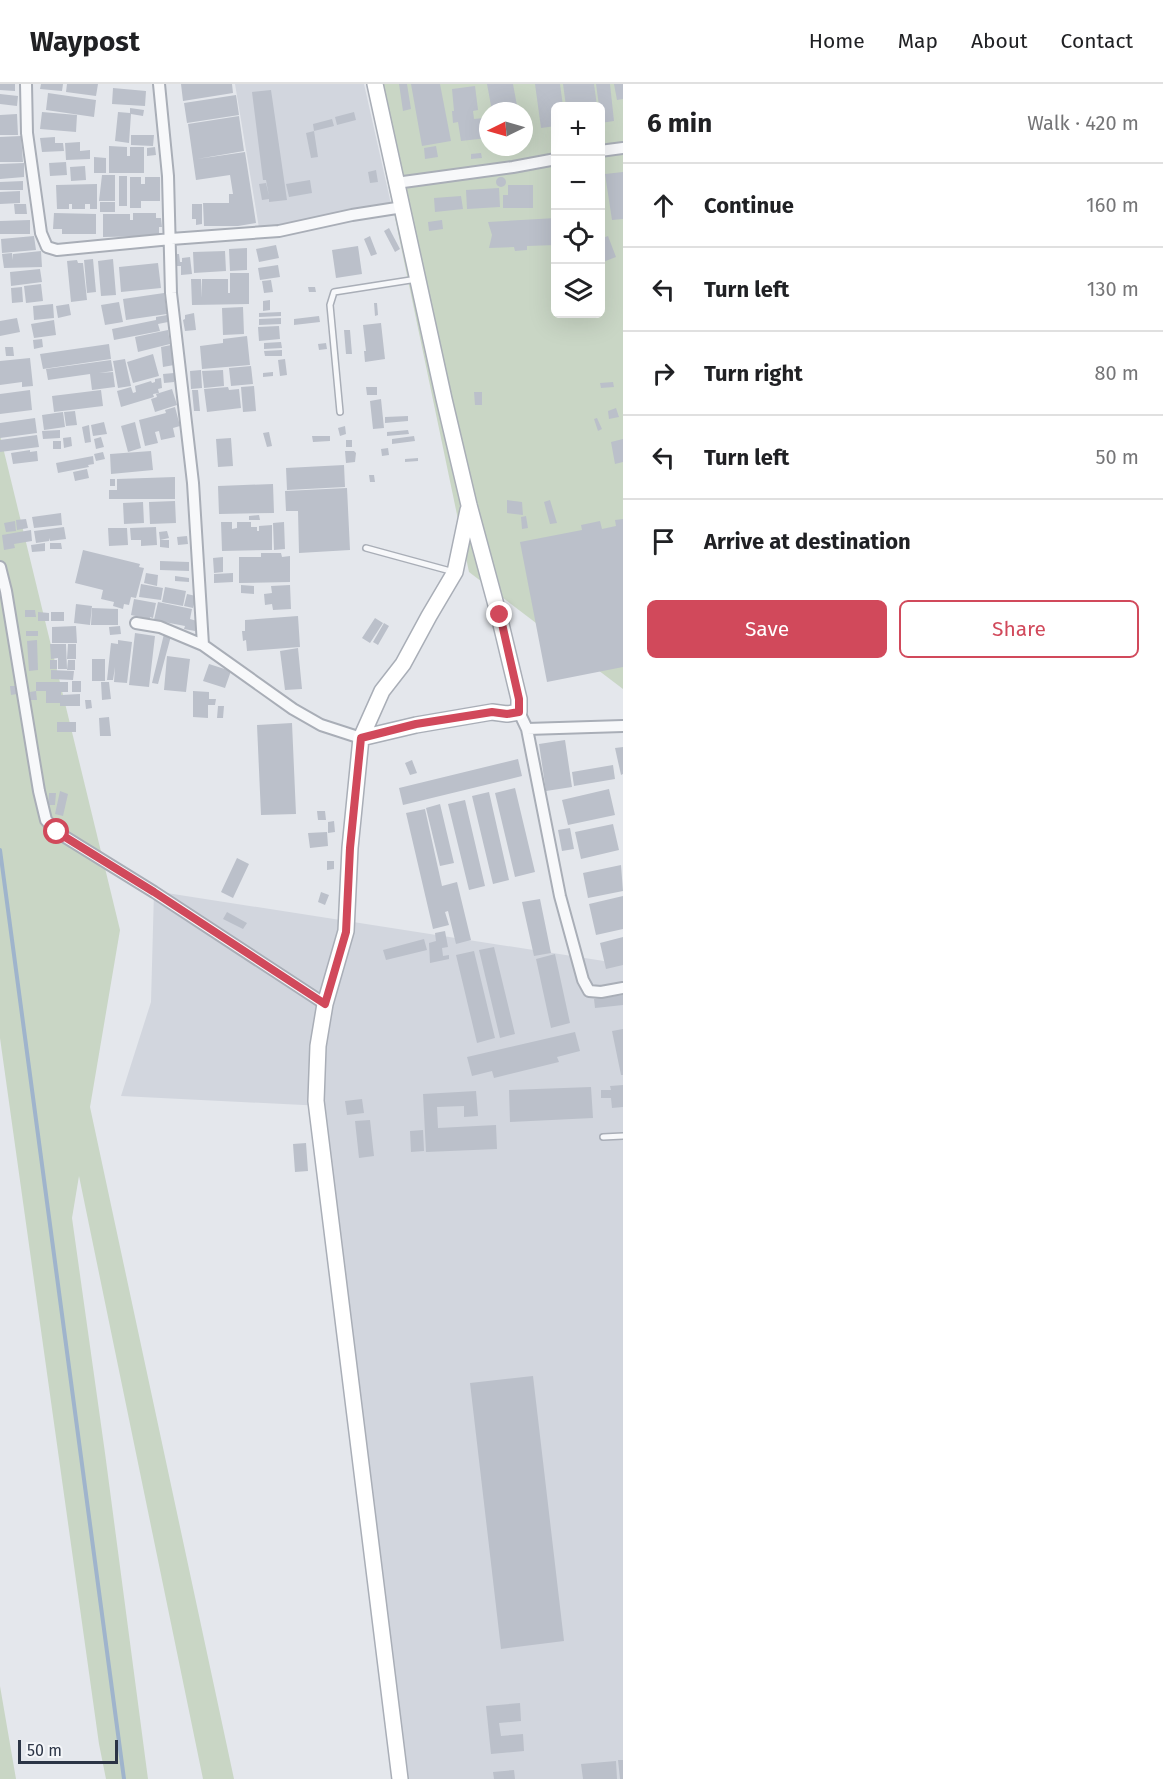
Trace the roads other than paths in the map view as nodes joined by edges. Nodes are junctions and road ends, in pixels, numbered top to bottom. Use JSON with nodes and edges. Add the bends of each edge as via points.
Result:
{"nodes":[{"id":1,"x":26,"y":84,"type":"edge"},
{"id":2,"x":159,"y":84,"type":"edge"},
{"id":3,"x":375,"y":84,"type":"edge"},
{"id":4,"x":623,"y":148,"type":"edge"},
{"id":5,"x":605,"y":150,"type":"edge"},
{"id":6,"x":551,"y":160,"type":"edge"},
{"id":7,"x":396,"y":183,"type":"junction"},
{"id":8,"x":403,"y":207,"type":"junction"},
{"id":9,"x":171,"y":239,"type":"junction"},
{"id":10,"x":418,"y":278,"type":"junction"},
{"id":11,"x":340,"y":412,"type":"dead end"},
{"id":12,"x":469,"y":504,"type":"junction"},
{"id":13,"x":366,"y":548,"type":"dead end"},
{"id":14,"x":0,"y":567,"type":"edge"},
{"id":15,"x":455,"y":572,"type":"junction"},
{"id":16,"x":136,"y":623,"type":"dead end"},
{"id":17,"x":203,"y":645,"type":"junction"},
{"id":18,"x":519,"y":712,"type":"junction"},
{"id":19,"x":623,"y":726,"type":"edge"},
{"id":20,"x":527,"y":729,"type":"junction"},
{"id":21,"x":361,"y":738,"type":"junction"},
{"id":22,"x":623,"y":988,"type":"edge"},
{"id":23,"x":325,"y":1004,"type":"junction"},
{"id":24,"x":623,"y":1136,"type":"edge"},
{"id":25,"x":603,"y":1137,"type":"dead end"},
{"id":26,"x":400,"y":1779,"type":"edge"}],
"edges":[{"from":1,"to":9,"type":"street","via":[[27,133],[41,233],[47,247],[57,250]]},
{"from":2,"to":9,"type":"street"},
{"from":3,"to":7,"type":"street"},
{"from":4,"to":5,"type":"street"},
{"from":6,"to":7,"type":"street"},
{"from":7,"to":8,"type":"street"},
{"from":8,"to":9,"type":"street","via":[[279,231]]},
{"from":8,"to":10,"type":"street"},
{"from":9,"to":17,"type":"street","via":[[171,292],[192,483]]},
{"from":10,"to":11,"type":"lane","via":[[334,292],[330,305]]},
{"from":10,"to":12,"type":"street"},
{"from":12,"to":15,"type":"street"},
{"from":12,"to":18,"type":"street","via":[[500,615]]},
{"from":13,"to":15,"type":"lane"},
{"from":14,"to":23,"type":"street","via":[[46,820],[57,832]]},
{"from":15,"to":21,"type":"street","via":[[403,664],[382,691]]},
{"from":16,"to":17,"type":"street","via":[[160,627]]},
{"from":17,"to":21,"type":"street","via":[[293,710],[321,725]]},
{"from":18,"to":20,"type":"street"},
{"from":18,"to":21,"type":"street","via":[[492,712],[416,724]]},
{"from":19,"to":20,"type":"street"},
{"from":20,"to":22,"type":"street","via":[[560,896],[583,980],[589,991],[601,993]]},
{"from":21,"to":23,"type":"street","via":[[346,932]]},
{"from":23,"to":26,"type":"street","via":[[318,1046],[316,1101]]},
{"from":24,"to":25,"type":"lane"}]}
